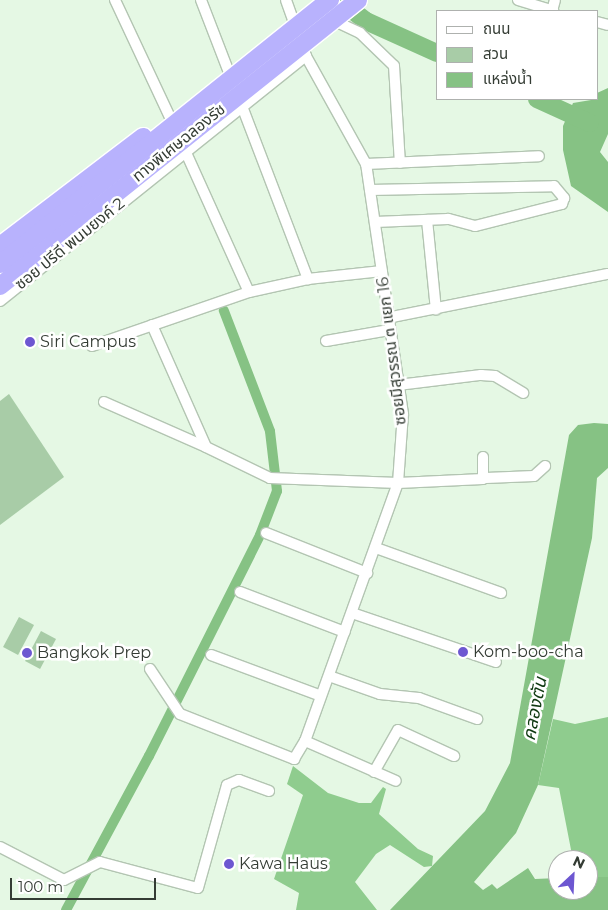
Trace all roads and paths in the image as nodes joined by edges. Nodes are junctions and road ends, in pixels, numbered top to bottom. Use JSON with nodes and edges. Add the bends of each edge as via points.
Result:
{"nodes":[{"id":1,"x":116,"y":0,"type":"edge"},
{"id":2,"x":201,"y":0,"type":"edge"},
{"id":3,"x":286,"y":0,"type":"edge"},
{"id":4,"x":330,"y":0,"type":"edge"},
{"id":5,"x":358,"y":0,"type":"edge"},
{"id":6,"x":518,"y":0,"type":"edge"},
{"id":7,"x":549,"y":10,"type":"edge"},
{"id":8,"x":341,"y":24,"type":"dead end"},
{"id":9,"x":306,"y":56,"type":"junction"},
{"id":10,"x":234,"y":78,"type":"junction"},
{"id":11,"x":242,"y":107,"type":"junction"},
{"id":12,"x":185,"y":150,"type":"junction"},
{"id":13,"x":540,"y":156,"type":"dead end"},
{"id":14,"x":400,"y":163,"type":"junction"},
{"id":15,"x":366,"y":164,"type":"junction"},
{"id":16,"x":370,"y":190,"type":"junction"},
{"id":17,"x":426,"y":220,"type":"junction"},
{"id":18,"x":375,"y":222,"type":"junction"},
{"id":19,"x":0,"y":246,"type":"edge"},
{"id":20,"x":0,"y":264,"type":"edge"},
{"id":21,"x":382,"y":271,"type":"junction"},
{"id":22,"x":608,"y":274,"type":"edge"},
{"id":23,"x":308,"y":279,"type":"junction"},
{"id":24,"x":0,"y":286,"type":"edge"},
{"id":25,"x":249,"y":292,"type":"junction"},
{"id":26,"x":0,"y":301,"type":"edge"},
{"id":27,"x":436,"y":310,"type":"junction"},
{"id":28,"x":387,"y":318,"type":"junction"},
{"id":29,"x":152,"y":326,"type":"junction"},
{"id":30,"x":389,"y":330,"type":"junction"},
{"id":31,"x":326,"y":341,"type":"dead end"},
{"id":32,"x":92,"y":346,"type":"dead end"},
{"id":33,"x":398,"y":385,"type":"junction"},
{"id":34,"x":524,"y":393,"type":"dead end"},
{"id":35,"x":104,"y":402,"type":"dead end"},
{"id":36,"x":206,"y":447,"type":"junction"},
{"id":37,"x":483,"y":457,"type":"dead end"},
{"id":38,"x":545,"y":466,"type":"dead end"},
{"id":39,"x":486,"y":478,"type":"junction"},
{"id":40,"x":398,"y":483,"type":"junction"},
{"id":41,"x":266,"y":533,"type":"dead end"},
{"id":42,"x":376,"y":548,"type":"junction"},
{"id":43,"x":367,"y":573,"type":"junction"},
{"id":44,"x":240,"y":592,"type":"dead end"},
{"id":45,"x":501,"y":593,"type":"dead end"},
{"id":46,"x":352,"y":613,"type":"junction"},
{"id":47,"x":345,"y":632,"type":"junction"},
{"id":48,"x":211,"y":655,"type":"dead end"},
{"id":49,"x":496,"y":662,"type":"dead end"},
{"id":50,"x":150,"y":669,"type":"dead end"},
{"id":51,"x":329,"y":676,"type":"junction"},
{"id":52,"x":321,"y":696,"type":"junction"},
{"id":53,"x":477,"y":719,"type":"dead end"},
{"id":54,"x":305,"y":741,"type":"junction"},
{"id":55,"x":454,"y":756,"type":"dead end"},
{"id":56,"x":374,"y":772,"type":"junction"},
{"id":57,"x":396,"y":782,"type":"dead end"},
{"id":58,"x":270,"y":791,"type":"dead end"},
{"id":59,"x":0,"y":847,"type":"edge"}],
"edges":[{"from":1,"to":12,"type":"street","via":[[129,38]]},
{"from":2,"to":11,"type":"street"},
{"from":3,"to":9,"type":"street","name":"ซอยมีสุวรรณ ๓ แยก 16"},
{"from":4,"to":10,"type":"highway","name":"ทางพิเศษฉลองรัช","bridge":true},
{"from":5,"to":24,"type":"highway","name":"ทางพิเศษฉลองรัช","bridge":true},
{"from":6,"to":7,"type":"street"},
{"from":8,"to":14,"type":"street","via":[[360,33],[394,66]]},
{"from":9,"to":11,"type":"street","name":"ซอย ปรีดี พนมยงค์ 2"},
{"from":9,"to":15,"type":"street","name":"ซอยมีสุวรรณ ๓ แยก 16"},
{"from":10,"to":19,"type":"highway","bridge":true,"via":[[122,151]]},
{"from":10,"to":20,"type":"highway","name":"ทางพิเศษฉลองรัช","bridge":true},
{"from":11,"to":12,"type":"street","name":"ซอย ปรีดี พนมยงค์ 2"},
{"from":11,"to":23,"type":"street"},
{"from":12,"to":25,"type":"street"},
{"from":12,"to":26,"type":"street","name":"ซอย ปรีดี พนมยงค์ 2"},
{"from":13,"to":14,"type":"street"},
{"from":14,"to":15,"type":"street"},
{"from":15,"to":16,"type":"street","name":"ซอยมีสุวรรณ ๓ แยก 16"},
{"from":16,"to":17,"type":"street","via":[[554,186],[564,198],[562,204],[475,226],[448,219]]},
{"from":16,"to":18,"type":"street","name":"ซอยมีสุวรรณ ๓ แยก 16"},
{"from":17,"to":18,"type":"street"},
{"from":17,"to":27,"type":"street"},
{"from":18,"to":21,"type":"street","name":"ซอยมีสุวรรณ ๓ แยก 16"},
{"from":21,"to":23,"type":"street"},
{"from":21,"to":28,"type":"street","name":"ซอยมีสุวรรณ ๓ แยก 16"},
{"from":22,"to":27,"type":"street"},
{"from":23,"to":25,"type":"street"},
{"from":25,"to":29,"type":"street"},
{"from":27,"to":28,"type":"street"},
{"from":28,"to":30,"type":"street","name":"ซอยมีสุวรรณ ๓ แยก 16"},
{"from":29,"to":32,"type":"street"},
{"from":29,"to":36,"type":"street"},
{"from":30,"to":31,"type":"street"},
{"from":30,"to":33,"type":"street","name":"ซอยมีสุวรรณ ๓ แยก 16"},
{"from":33,"to":34,"type":"street","via":[[481,374],[495,376]]},
{"from":33,"to":40,"type":"street","name":"ซอยมีสุวรรณ ๓ แยก 16","via":[[403,414]]},
{"from":35,"to":36,"type":"street"},
{"from":36,"to":40,"type":"street","via":[[270,478]]},
{"from":37,"to":39,"type":"street"},
{"from":38,"to":39,"type":"street","via":[[534,476]]},
{"from":39,"to":40,"type":"street"},
{"from":40,"to":42,"type":"street","name":"ซอยมีสุวรรณ ๓ แยก 16"},
{"from":41,"to":43,"type":"street"},
{"from":42,"to":43,"type":"street","name":"ซอยมีสุวรรณ ๓ แยก 16"},
{"from":42,"to":45,"type":"street"},
{"from":43,"to":46,"type":"street","name":"ซอยมีสุวรรณ ๓ แยก 16"},
{"from":44,"to":47,"type":"street"},
{"from":46,"to":47,"type":"street","name":"ซอยมีสุวรรณ ๓ แยก 16"},
{"from":46,"to":49,"type":"street"},
{"from":47,"to":51,"type":"street","name":"ซอยมีสุวรรณ ๓ แยก 16"},
{"from":48,"to":52,"type":"street"},
{"from":50,"to":54,"type":"street","name":"ซอยมีสุวรรณ ๓ แยก 16","via":[[180,714],[290,760]]},
{"from":51,"to":52,"type":"street","name":"ซอยมีสุวรรณ ๓ แยก 16"},
{"from":51,"to":53,"type":"street","via":[[380,694],[419,698]]},
{"from":52,"to":54,"type":"street","name":"ซอยมีสุวรรณ ๓ แยก 16"},
{"from":54,"to":56,"type":"street"},
{"from":55,"to":56,"type":"street","via":[[398,730]]},
{"from":56,"to":57,"type":"street"},
{"from":58,"to":59,"type":"street","via":[[239,780],[227,784],[198,888],[103,862],[66,880]]}]}
